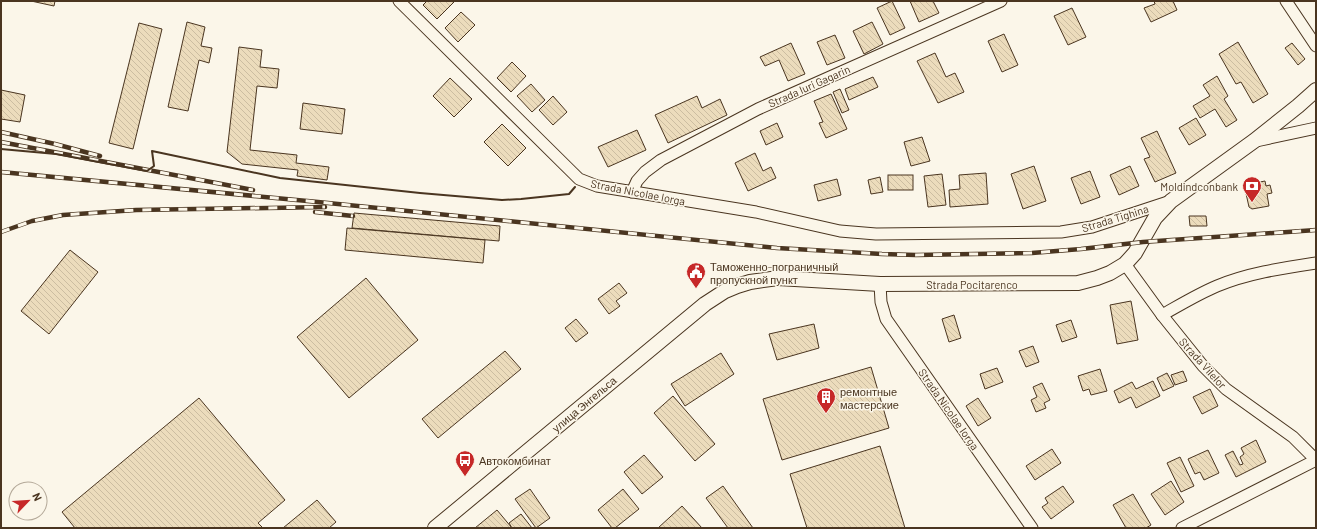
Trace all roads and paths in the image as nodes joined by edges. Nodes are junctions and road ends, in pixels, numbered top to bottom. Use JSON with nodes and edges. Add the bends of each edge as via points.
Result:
{"nodes":[{"id":1,"x":399,"y":1,"type":"edge"},
{"id":2,"x":1001,"y":1,"type":"edge"},
{"id":3,"x":1286,"y":1,"type":"edge"},
{"id":4,"x":1316,"y":46,"type":"edge"},
{"id":5,"x":1316,"y":90,"type":"edge"},
{"id":6,"x":1316,"y":128,"type":"edge"},
{"id":7,"x":1254,"y":141,"type":"junction"},
{"id":8,"x":632,"y":192,"type":"junction"},
{"id":9,"x":1171,"y":200,"type":"junction"},
{"id":10,"x":876,"y":234,"type":"joint"},
{"id":11,"x":1316,"y":263,"type":"edge"},
{"id":12,"x":1125,"y":264,"type":"junction"},
{"id":13,"x":880,"y":284,"type":"junction"},
{"id":14,"x":737,"y":286,"type":"joint"},
{"id":15,"x":1162,"y":315,"type":"junction"},
{"id":16,"x":1316,"y":460,"type":"edge"},
{"id":17,"x":435,"y":528,"type":"edge"},
{"id":18,"x":1032,"y":528,"type":"edge"},
{"id":19,"x":1182,"y":528,"type":"edge"}],
"edges":[{"from":1,"to":8,"type":"street","name":"Strada Nicolae Iorga","via":[[579,180]]},
{"from":2,"to":8,"type":"street","name":"Strada Iuri Gagarin","via":[[758,109],[661,160],[645,172]]},
{"from":3,"to":4,"type":"street"},
{"from":5,"to":7,"type":"street","name":"Strada Tighina"},
{"from":6,"to":7,"type":"street"},
{"from":7,"to":9,"type":"street","name":"Strada Tighina"},
{"from":8,"to":10,"type":"street","name":"Strada Nicolae Iorga","via":[[756,212],[840,231]]},
{"from":9,"to":10,"type":"street","name":"Strada Tighina","via":[[1092,227],[1061,232]]},
{"from":9,"to":12,"type":"street","name":"Strada Pocitarenco","via":[[1155,218],[1135,253]]},
{"from":11,"to":15,"type":"street","via":[[1243,277],[1217,286]]},
{"from":12,"to":13,"type":"street","name":"Strada Pocitarenco","via":[[1110,273],[1078,283]]},
{"from":12,"to":15,"type":"street","name":"Strada Vilelor"},
{"from":13,"to":14,"type":"street","name":"Strada Pocitarenco","via":[[778,278]]},
{"from":13,"to":18,"type":"street","name":"Strada Nicolae Iorga","via":[[881,302],[886,319]]},
{"from":14,"to":17,"type":"street","name":"улица Энгельса","via":[[705,304]]},
{"from":15,"to":16,"type":"street","name":"Strada Vilelor","via":[[1203,366],[1226,389],[1292,438]]},
{"from":16,"to":19,"type":"street"}]}
